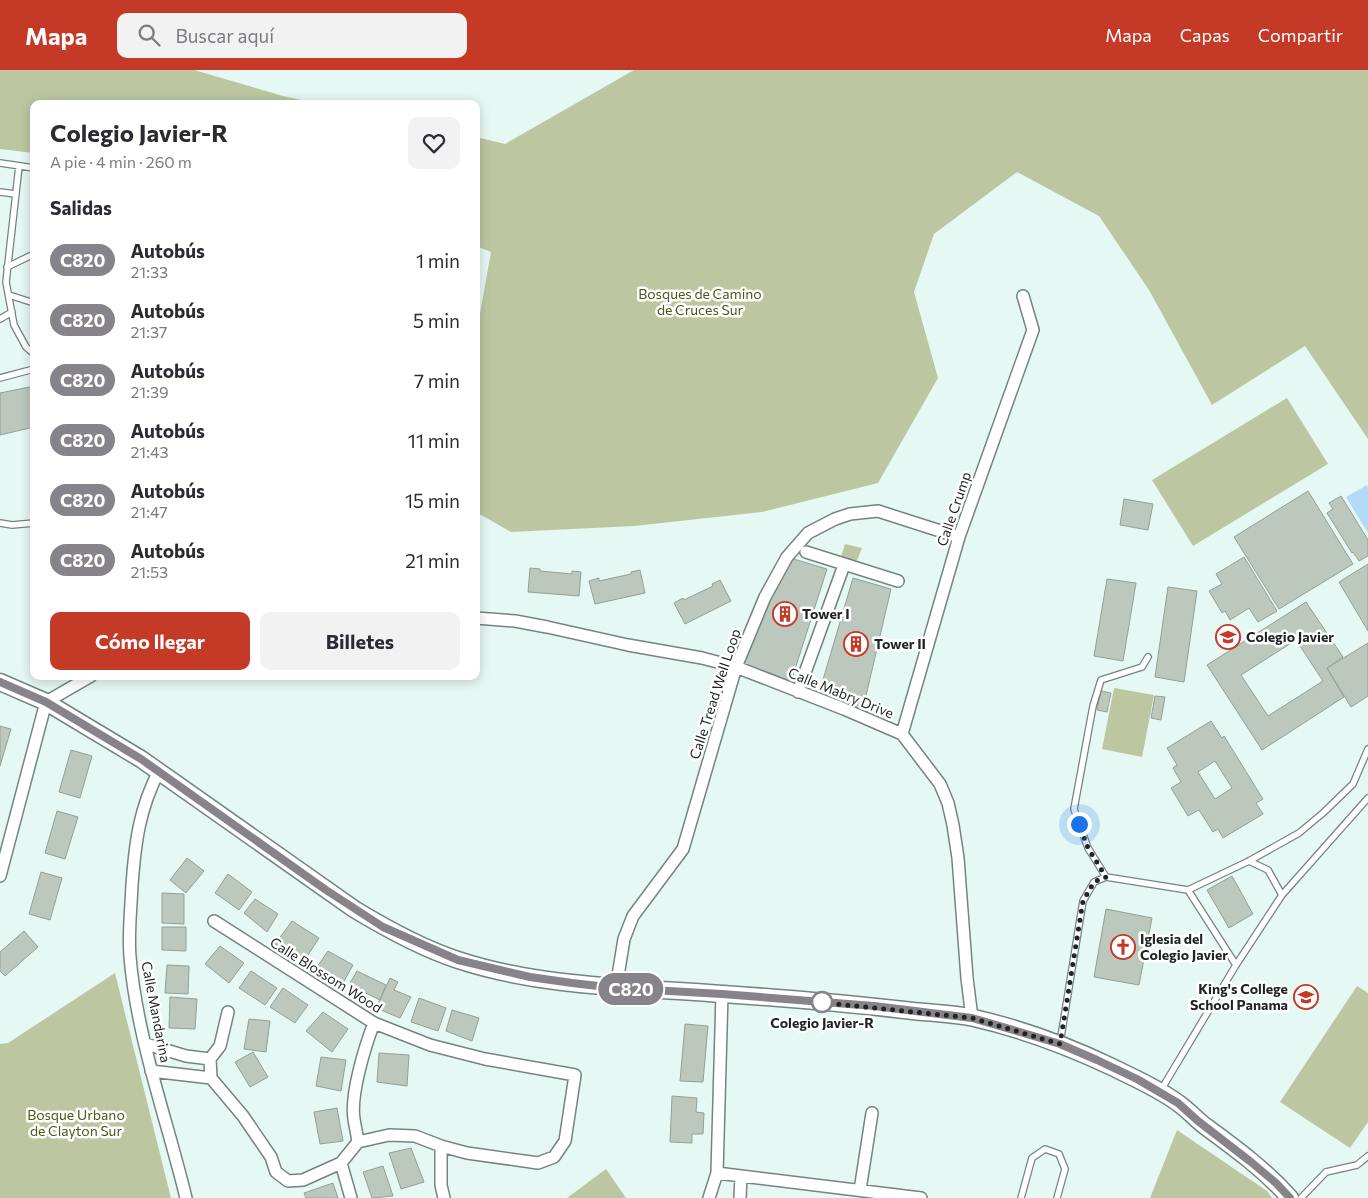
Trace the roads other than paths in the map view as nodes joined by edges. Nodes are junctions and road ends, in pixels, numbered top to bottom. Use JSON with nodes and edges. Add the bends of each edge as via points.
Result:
{"nodes":[{"id":1,"x":0,"y":163,"type":"edge"},
{"id":2,"x":18,"y":166,"type":"junction"},
{"id":3,"x":30,"y":168,"type":"edge"},
{"id":4,"x":0,"y":192,"type":"edge"},
{"id":5,"x":14,"y":194,"type":"junction"},
{"id":6,"x":30,"y":256,"type":"edge"},
{"id":7,"x":7,"y":267,"type":"junction"},
{"id":8,"x":9,"y":294,"type":"junction"},
{"id":9,"x":1023,"y":296,"type":"dead end"},
{"id":10,"x":30,"y":302,"type":"edge"},
{"id":11,"x":12,"y":312,"type":"junction"},
{"id":12,"x":0,"y":319,"type":"edge"},
{"id":13,"x":30,"y":350,"type":"edge"},
{"id":14,"x":30,"y":370,"type":"edge"},
{"id":15,"x":0,"y":378,"type":"edge"},
{"id":16,"x":0,"y":523,"type":"edge"},
{"id":17,"x":30,"y":523,"type":"edge"},
{"id":18,"x":959,"y":537,"type":"junction"},
{"id":19,"x":806,"y":552,"type":"dead end"},
{"id":20,"x":844,"y":565,"type":"junction"},
{"id":21,"x":898,"y":581,"type":"dead end"},
{"id":22,"x":480,"y":618,"type":"edge"},
{"id":23,"x":1148,"y":657,"type":"dead end"},
{"id":24,"x":736,"y":667,"type":"junction"},
{"id":25,"x":85,"y":680,"type":"edge"},
{"id":26,"x":0,"y":682,"type":"edge"},
{"id":27,"x":798,"y":692,"type":"junction"},
{"id":28,"x":46,"y":702,"type":"junction"},
{"id":29,"x":902,"y":734,"type":"junction"},
{"id":30,"x":1368,"y":749,"type":"edge"},
{"id":31,"x":159,"y":772,"type":"junction"},
{"id":32,"x":1368,"y":798,"type":"edge"},
{"id":33,"x":1250,"y":861,"type":"junction"},
{"id":34,"x":0,"y":876,"type":"edge"},
{"id":35,"x":1106,"y":877,"type":"junction"},
{"id":36,"x":1188,"y":890,"type":"junction"},
{"id":37,"x":1282,"y":894,"type":"junction"},
{"id":38,"x":214,"y":921,"type":"dead end"},
{"id":39,"x":1236,"y":965,"type":"junction"},
{"id":40,"x":616,"y":988,"type":"junction"},
{"id":41,"x":722,"y":994,"type":"junction"},
{"id":42,"x":228,"y":1012,"type":"dead end"},
{"id":43,"x":972,"y":1018,"type":"junction"},
{"id":44,"x":374,"y":1024,"type":"junction"},
{"id":45,"x":146,"y":1044,"type":"junction"},
{"id":46,"x":1060,"y":1044,"type":"junction"},
{"id":47,"x":210,"y":1059,"type":"junction"},
{"id":48,"x":152,"y":1071,"type":"junction"},
{"id":49,"x":211,"y":1078,"type":"junction"},
{"id":50,"x":1160,"y":1092,"type":"junction"},
{"id":51,"x":872,"y":1113,"type":"dead end"},
{"id":52,"x":358,"y":1142,"type":"junction"},
{"id":53,"x":441,"y":1146,"type":"junction"},
{"id":54,"x":1368,"y":1156,"type":"edge"},
{"id":55,"x":341,"y":1163,"type":"junction"},
{"id":56,"x":717,"y":1172,"type":"junction"},
{"id":57,"x":741,"y":1176,"type":"junction"},
{"id":58,"x":860,"y":1190,"type":"junction"},
{"id":59,"x":186,"y":1198,"type":"edge"},
{"id":60,"x":351,"y":1198,"type":"edge"},
{"id":61,"x":444,"y":1198,"type":"edge"},
{"id":62,"x":709,"y":1198,"type":"edge"},
{"id":63,"x":740,"y":1198,"type":"edge"},
{"id":64,"x":921,"y":1198,"type":"edge"},
{"id":65,"x":1021,"y":1198,"type":"edge"},
{"id":66,"x":1057,"y":1198,"type":"edge"},
{"id":67,"x":1290,"y":1198,"type":"edge"},
{"id":68,"x":1301,"y":1198,"type":"edge"}],
"edges":[{"from":1,"to":2,"type":"lane"},
{"from":2,"to":3,"type":"lane"},
{"from":2,"to":5,"type":"lane"},
{"from":4,"to":5,"type":"lane"},
{"from":5,"to":7,"type":"lane"},
{"from":6,"to":7,"type":"lane"},
{"from":7,"to":8,"type":"lane"},
{"from":8,"to":10,"type":"lane"},
{"from":8,"to":11,"type":"lane"},
{"from":9,"to":18,"type":"street","name":"Calle Crump","via":[[1033,330]]},
{"from":11,"to":12,"type":"lane"},
{"from":11,"to":13,"type":"lane","via":[[14,325]]},
{"from":14,"to":15,"type":"lane"},
{"from":16,"to":17,"type":"lane"},
{"from":18,"to":24,"type":"street","name":"Calle Tread Well Loop","via":[[878,511],[850,514],[808,533],[786,558],[765,597]]},
{"from":18,"to":29,"type":"street","name":"Calle Crump"},
{"from":19,"to":20,"type":"street"},
{"from":20,"to":21,"type":"street"},
{"from":20,"to":27,"type":"street"},
{"from":22,"to":24,"type":"street","name":"Calle Mabry Drive","via":[[547,627]]},
{"from":23,"to":35,"type":"lane","via":[[1142,667],[1101,680],[1093,706],[1074,809],[1088,848]]},
{"from":24,"to":27,"type":"street","name":"Calle Mabry Drive"},
{"from":24,"to":40,"type":"street","name":"Calle Tread Well Loop","via":[[683,849],[632,916],[624,939]]},
{"from":25,"to":28,"type":"street"},
{"from":26,"to":28,"type":"street"},
{"from":27,"to":29,"type":"street","name":"Calle Mabry Drive"},
{"from":28,"to":31,"type":"street"},
{"from":28,"to":34,"type":"street"},
{"from":29,"to":43,"type":"street","name":"Calle Mabry Drive","via":[[940,784],[954,824]]},
{"from":30,"to":33,"type":"lane","via":[[1353,784],[1323,813],[1299,833]]},
{"from":31,"to":40,"type":"street","via":[[333,895],[410,940],[458,960],[490,968],[530,977]]},
{"from":31,"to":45,"type":"street","name":"Calle Mandarina","via":[[144,804],[136,839],[130,916],[135,998]]},
{"from":32,"to":37,"type":"lane"},
{"from":33,"to":36,"type":"lane"},
{"from":33,"to":37,"type":"lane","via":[[1268,870]]},
{"from":35,"to":36,"type":"lane"},
{"from":35,"to":46,"type":"lane","via":[[1094,882],[1083,901]]},
{"from":36,"to":39,"type":"lane"},
{"from":37,"to":39,"type":"lane"},
{"from":38,"to":44,"type":"street","name":"Calle Blossom Wood"},
{"from":39,"to":50,"type":"lane"},
{"from":40,"to":41,"type":"street"},
{"from":41,"to":43,"type":"street","via":[[874,1006]]},
{"from":41,"to":56,"type":"street"},
{"from":42,"to":47,"type":"street","via":[[220,1046]]},
{"from":43,"to":46,"type":"street"},
{"from":44,"to":52,"type":"street","via":[[354,1101],[353,1117]]},
{"from":44,"to":53,"type":"street","name":"Calle Blossom Wood","via":[[430,1045],[485,1059],[575,1075],[565,1141],[554,1157],[538,1163]]},
{"from":45,"to":47,"type":"street","via":[[186,1056]]},
{"from":45,"to":48,"type":"street","name":"Calle Mandarina"},
{"from":46,"to":50,"type":"street"},
{"from":47,"to":49,"type":"street"},
{"from":48,"to":49,"type":"street"},
{"from":48,"to":59,"type":"street","name":"Calle Mandarina"},
{"from":49,"to":55,"type":"street","via":[[243,1116],[271,1157],[276,1172],[288,1180],[303,1180]]},
{"from":50,"to":67,"type":"street","via":[[1239,1151]]},
{"from":51,"to":58,"type":"street"},
{"from":52,"to":53,"type":"street","via":[[389,1135],[414,1136]]},
{"from":52,"to":55,"type":"street"},
{"from":53,"to":61,"type":"street"},
{"from":54,"to":68,"type":"lane","via":[[1357,1165],[1326,1172]]},
{"from":55,"to":60,"type":"street"},
{"from":56,"to":57,"type":"street"},
{"from":56,"to":62,"type":"street"},
{"from":57,"to":58,"type":"street"},
{"from":57,"to":63,"type":"street"},
{"from":58,"to":64,"type":"street"},
{"from":65,"to":66,"type":"lane","via":[[1032,1158],[1045,1149],[1059,1154],[1065,1169]]}]}
